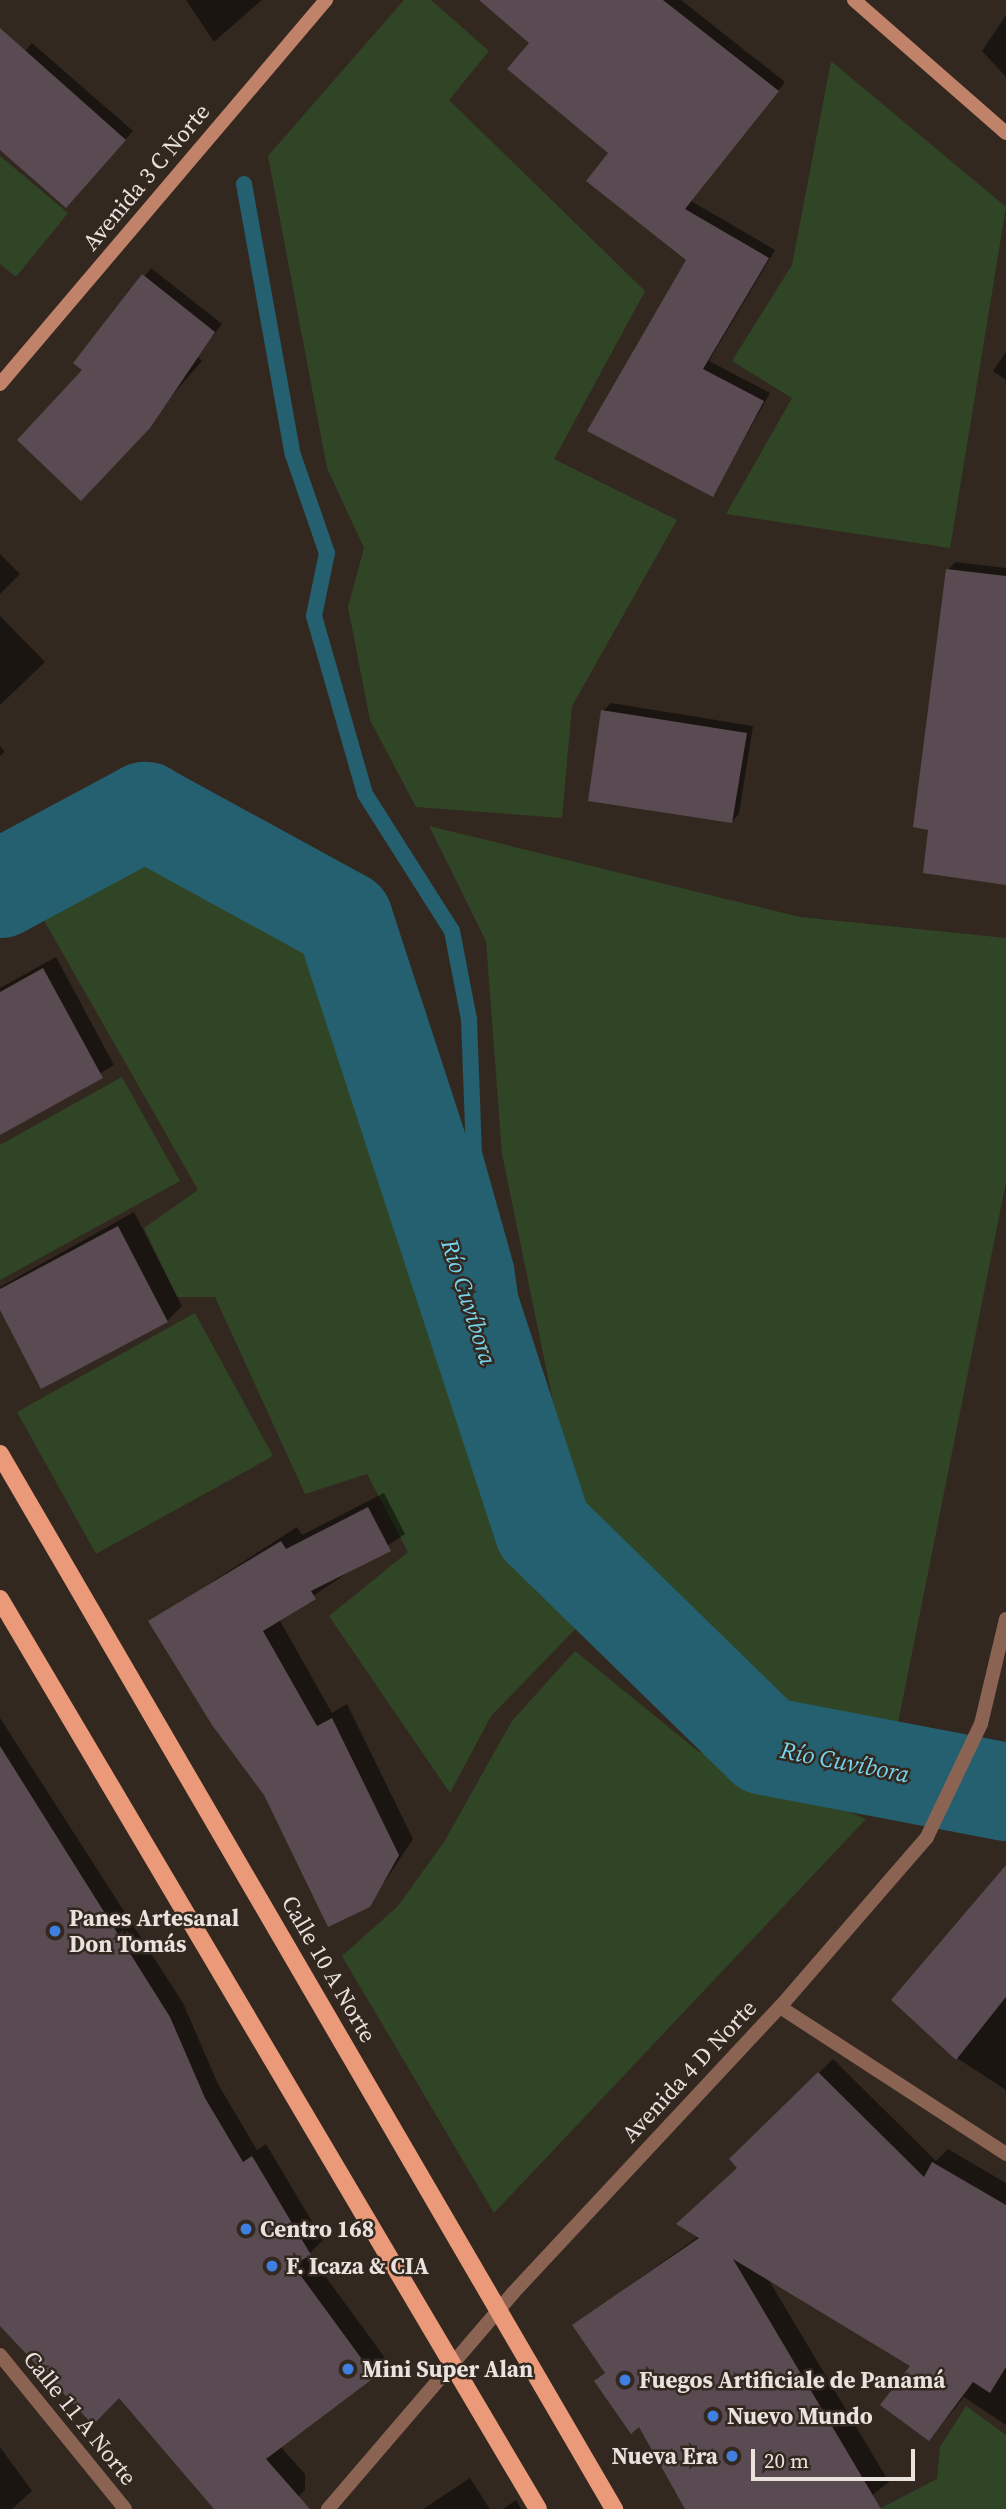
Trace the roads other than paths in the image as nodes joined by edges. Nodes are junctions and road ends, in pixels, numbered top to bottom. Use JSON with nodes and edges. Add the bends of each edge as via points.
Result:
{"nodes":[{"id":1,"x":326,"y":0,"type":"edge"},
{"id":2,"x":854,"y":0,"type":"edge"},
{"id":3,"x":1006,"y":133,"type":"edge"},
{"id":4,"x":0,"y":384,"type":"edge"},
{"id":5,"x":0,"y":1454,"type":"edge"},
{"id":6,"x":0,"y":1599,"type":"edge"},
{"id":7,"x":1006,"y":1619,"type":"edge"},
{"id":8,"x":780,"y":2007,"type":"junction"},
{"id":9,"x":1006,"y":2154,"type":"edge"},
{"id":10,"x":500,"y":2309,"type":"junction"},
{"id":11,"x":0,"y":2355,"type":"edge"},
{"id":12,"x":454,"y":2364,"type":"junction"},
{"id":13,"x":125,"y":2509,"type":"edge"},
{"id":14,"x":328,"y":2509,"type":"edge"},
{"id":15,"x":538,"y":2509,"type":"edge"},
{"id":16,"x":614,"y":2509,"type":"edge"}],
"edges":[{"from":1,"to":4,"type":"street","name":"Avenida 3 C Norte"},
{"from":2,"to":3,"type":"street"},
{"from":5,"to":10,"type":"main road","name":"Calle 10 A Norte"},
{"from":6,"to":12,"type":"main road"},
{"from":7,"to":8,"type":"street","name":"Avenida 4 D Norte","via":[[981,1724],[927,1837]]},
{"from":8,"to":9,"type":"street"},
{"from":8,"to":10,"type":"street","name":"Avenida 4 D Norte"},
{"from":10,"to":12,"type":"street","name":"Avenida 4 D Norte"},
{"from":10,"to":16,"type":"main road","name":"Calle 10 A Norte"},
{"from":11,"to":13,"type":"street","name":"Calle 11 A Norte"},
{"from":12,"to":14,"type":"street","name":"Avenida 4 D Norte"},
{"from":12,"to":15,"type":"main road"}]}
